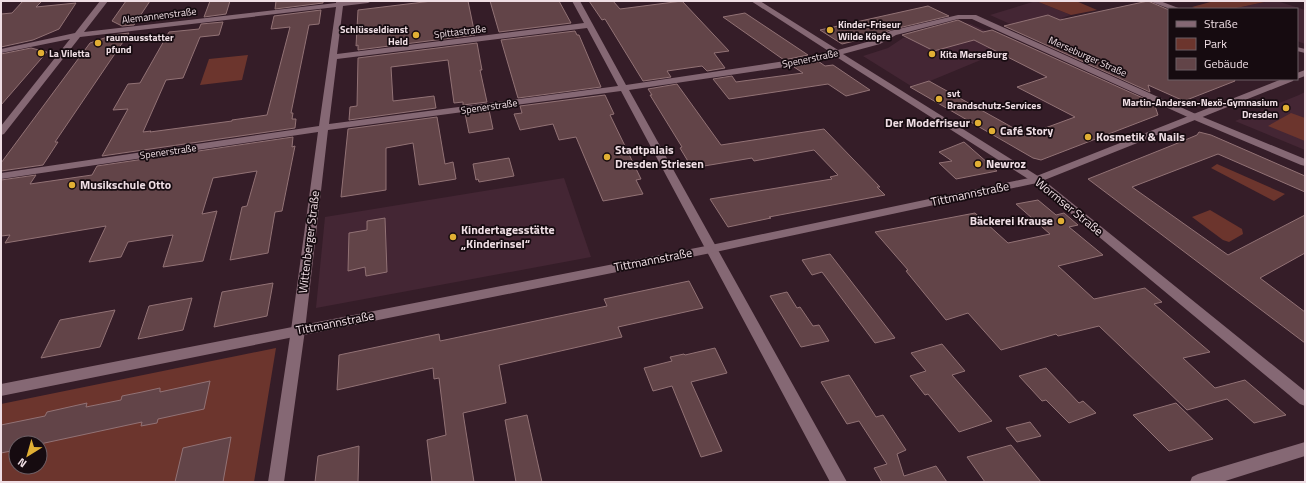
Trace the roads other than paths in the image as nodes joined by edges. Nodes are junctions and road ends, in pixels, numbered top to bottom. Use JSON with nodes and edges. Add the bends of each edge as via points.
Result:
{"nodes":[{"id":1,"x":104,"y":1,"type":"edge"},
{"id":2,"x":368,"y":1,"type":"edge"},
{"id":3,"x":576,"y":1,"type":"edge"},
{"id":4,"x":755,"y":1,"type":"edge"},
{"id":5,"x":1153,"y":1,"type":"edge"},
{"id":6,"x":340,"y":3,"type":"edge"},
{"id":7,"x":1174,"y":8,"type":"edge"},
{"id":8,"x":973,"y":16,"type":"joint"},
{"id":9,"x":589,"y":25,"type":"junction"},
{"id":10,"x":76,"y":35,"type":"junction"},
{"id":11,"x":1,"y":51,"type":"edge"},
{"id":12,"x":836,"y":53,"type":"junction"},
{"id":13,"x":333,"y":57,"type":"junction"},
{"id":14,"x":1288,"y":80,"type":"edge"},
{"id":15,"x":624,"y":88,"type":"junction"},
{"id":16,"x":1195,"y":117,"type":"junction"},
{"id":17,"x":323,"y":128,"type":"junction"},
{"id":18,"x":1,"y":132,"type":"edge"},
{"id":19,"x":1305,"y":162,"type":"edge"},
{"id":20,"x":1,"y":176,"type":"edge"},
{"id":21,"x":1036,"y":180,"type":"junction"},
{"id":22,"x":711,"y":249,"type":"junction"},
{"id":23,"x":298,"y":330,"type":"junction"},
{"id":24,"x":1,"y":390,"type":"edge"},
{"id":25,"x":1305,"y":400,"type":"edge"},
{"id":26,"x":1305,"y":449,"type":"edge"},
{"id":27,"x":276,"y":482,"type":"edge"},
{"id":28,"x":839,"y":482,"type":"edge"},
{"id":29,"x":1198,"y":482,"type":"edge"}],
"edges":[{"from":1,"to":10,"type":"street"},
{"from":2,"to":6,"type":"street","name":"Alemannenstraße"},
{"from":3,"to":9,"type":"street"},
{"from":4,"to":12,"type":"street","name":"Wormser Straße"},
{"from":5,"to":7,"type":"street"},
{"from":6,"to":10,"type":"street","name":"Alemannenstraße"},
{"from":6,"to":13,"type":"street","name":"Wittenberger Straße"},
{"from":8,"to":12,"type":"street","name":"Spenerstraße","via":[[958,17],[892,33],[877,42]]},
{"from":8,"to":16,"type":"street","name":"Merseburger Straße"},
{"from":9,"to":13,"type":"street","name":"Spittastraße"},
{"from":9,"to":15,"type":"street"},
{"from":10,"to":11,"type":"street","name":"Alemannenstraße"},
{"from":10,"to":18,"type":"street"},
{"from":12,"to":15,"type":"street","name":"Spenerstraße","via":[[785,64]]},
{"from":12,"to":21,"type":"street","name":"Wormser Straße"},
{"from":13,"to":17,"type":"street","name":"Wittenberger Straße"},
{"from":14,"to":16,"type":"street","name":"Tittmannstraße"},
{"from":15,"to":17,"type":"street","name":"Spenerstraße"},
{"from":15,"to":22,"type":"street"},
{"from":16,"to":19,"type":"street","name":"Merseburger Straße"},
{"from":16,"to":21,"type":"street","name":"Tittmannstraße"},
{"from":17,"to":20,"type":"street","name":"Spenerstraße"},
{"from":17,"to":23,"type":"street","name":"Wittenberger Straße"},
{"from":21,"to":22,"type":"street","name":"Tittmannstraße"},
{"from":21,"to":25,"type":"street","name":"Wormser Straße"},
{"from":22,"to":23,"type":"street","name":"Tittmannstraße"},
{"from":22,"to":28,"type":"street"},
{"from":23,"to":24,"type":"street","name":"Tittmannstraße"},
{"from":23,"to":27,"type":"street","name":"Wittenberger Straße"},
{"from":26,"to":29,"type":"street"}]}
